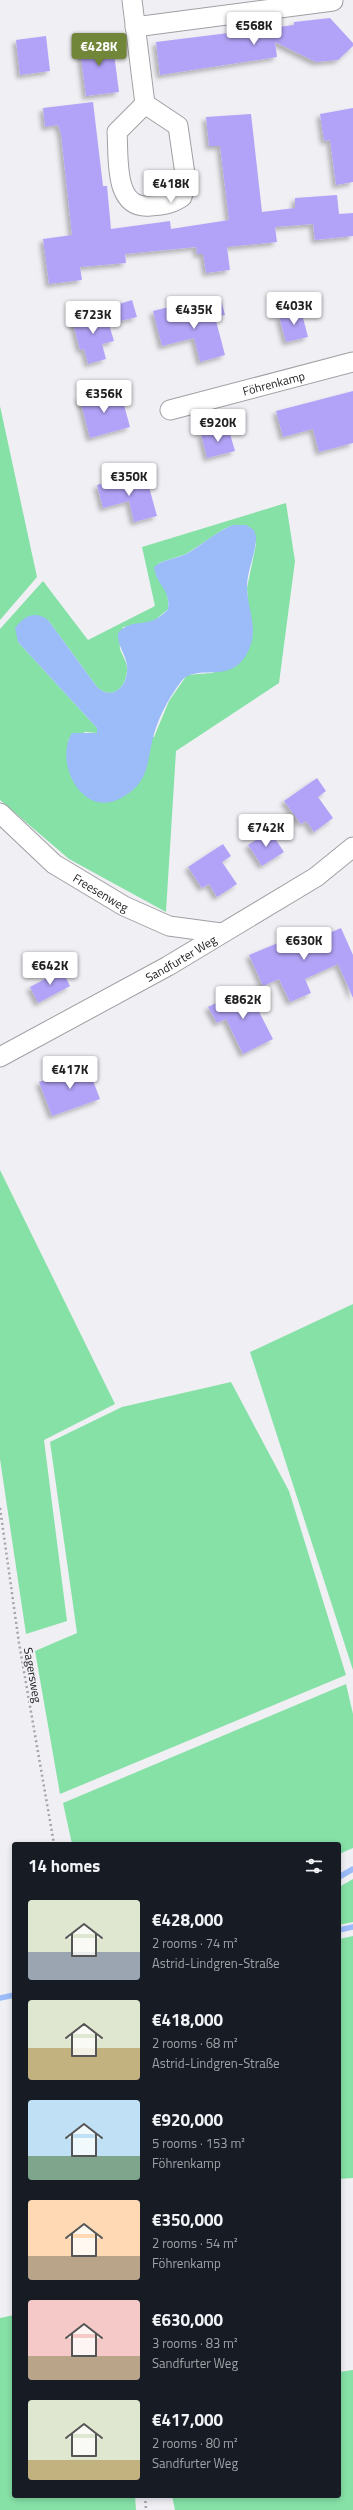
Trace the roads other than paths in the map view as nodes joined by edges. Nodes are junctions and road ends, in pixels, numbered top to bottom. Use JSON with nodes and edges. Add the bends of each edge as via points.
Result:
{"nodes":[{"id":1,"x":132,"y":0,"type":"edge"},
{"id":2,"x":333,"y":1,"type":"edge"},
{"id":3,"x":135,"y":27,"type":"junction"},
{"id":4,"x":145,"y":104,"type":"junction"},
{"id":5,"x":353,"y":362,"type":"edge"},
{"id":6,"x":170,"y":410,"type":"dead end"},
{"id":7,"x":0,"y":813,"type":"edge"},
{"id":8,"x":353,"y":847,"type":"edge"},
{"id":9,"x":221,"y":933,"type":"junction"},
{"id":10,"x":0,"y":1057,"type":"edge"}],
"edges":[{"from":1,"to":3,"type":"street"},
{"from":2,"to":3,"type":"street"},
{"from":3,"to":4,"type":"street"},
{"from":4,"to":4,"type":"street","via":[[117,132],[122,188],[128,200],[140,207],[172,204],[182,197],[186,181],[178,126]]},
{"from":5,"to":6,"type":"street","name":"Föhrenkamp"},
{"from":7,"to":9,"type":"street","name":"Freesenweg","via":[[54,864],[124,906],[169,926]]},
{"from":8,"to":9,"type":"street","name":"Sandfurter Weg","via":[[316,877]]},
{"from":9,"to":10,"type":"street","name":"Sandfurter Weg","via":[[96,1006]]}]}
